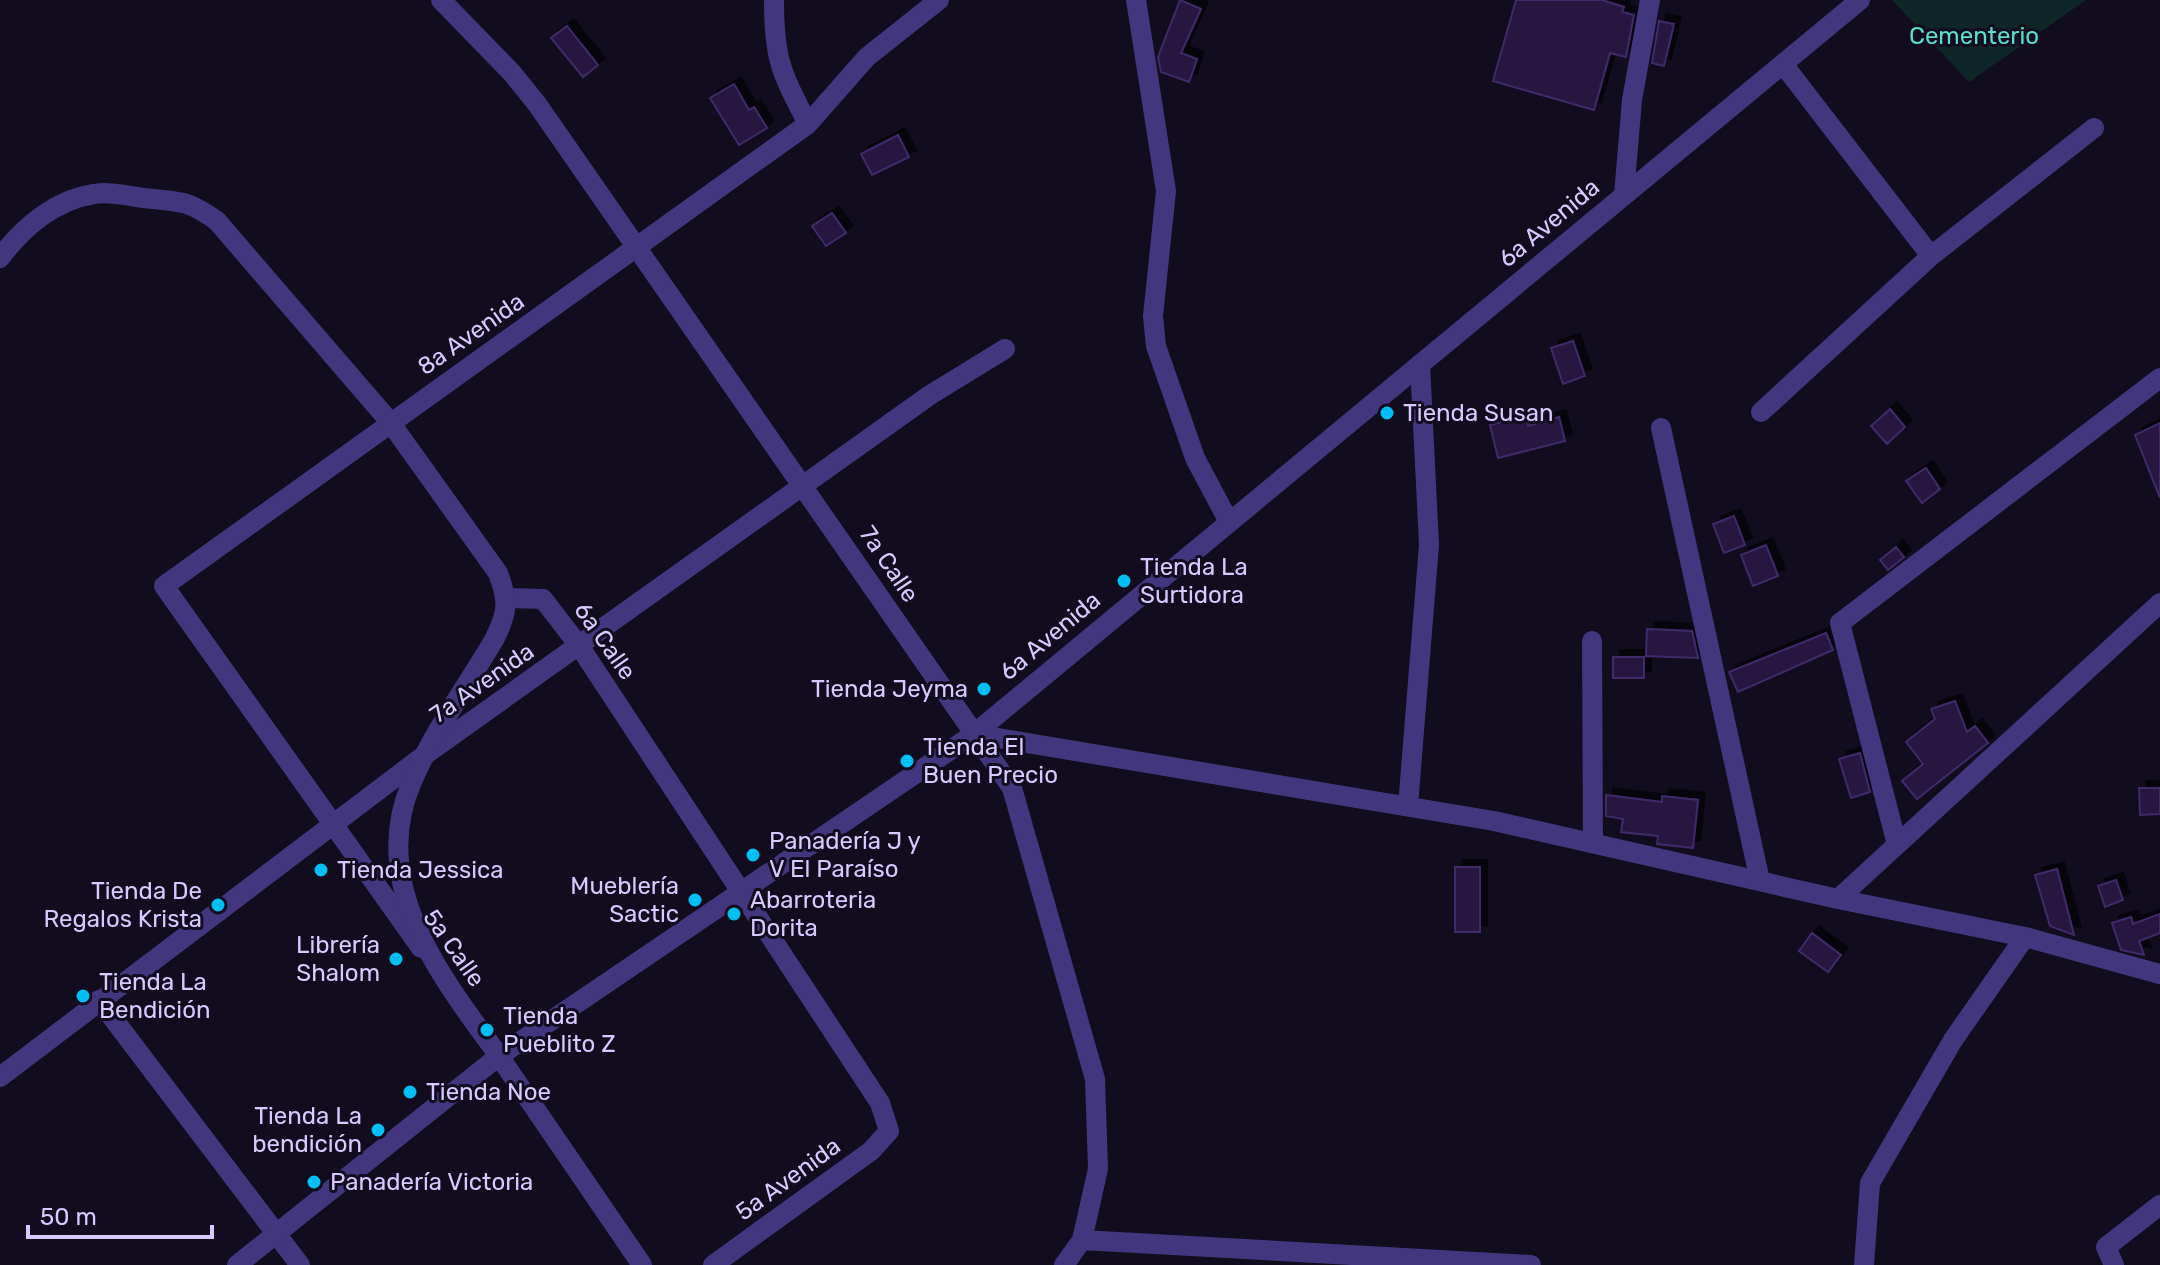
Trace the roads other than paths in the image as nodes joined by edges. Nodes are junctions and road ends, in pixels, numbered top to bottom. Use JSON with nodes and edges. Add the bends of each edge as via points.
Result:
{"nodes":[{"id":1,"x":441,"y":0,"type":"edge"},
{"id":2,"x":774,"y":0,"type":"edge"},
{"id":3,"x":939,"y":0,"type":"edge"},
{"id":4,"x":1136,"y":0,"type":"edge"},
{"id":5,"x":1860,"y":0,"type":"edge"},
{"id":6,"x":1647,"y":1,"type":"edge"},
{"id":7,"x":1783,"y":64,"type":"junction"},
{"id":8,"x":808,"y":124,"type":"junction"},
{"id":9,"x":2094,"y":128,"type":"dead end"},
{"id":10,"x":1624,"y":195,"type":"junction"},
{"id":11,"x":636,"y":248,"type":"junction"},
{"id":12,"x":1931,"y":256,"type":"junction"},
{"id":13,"x":0,"y":258,"type":"edge"},
{"id":14,"x":1005,"y":349,"type":"dead end"},
{"id":15,"x":1420,"y":364,"type":"junction"},
{"id":16,"x":2160,"y":378,"type":"edge"},
{"id":17,"x":1761,"y":412,"type":"dead end"},
{"id":18,"x":390,"y":422,"type":"junction"},
{"id":19,"x":1661,"y":428,"type":"dead end"},
{"id":20,"x":803,"y":485,"type":"junction"},
{"id":21,"x":1229,"y":522,"type":"junction"},
{"id":22,"x":164,"y":586,"type":"joint"},
{"id":23,"x":508,"y":598,"type":"junction"},
{"id":24,"x":2160,"y":603,"type":"edge"},
{"id":25,"x":1592,"y":641,"type":"dead end"},
{"id":26,"x":580,"y":647,"type":"junction"},
{"id":27,"x":974,"y":734,"type":"junction"},
{"id":28,"x":426,"y":754,"type":"junction"},
{"id":29,"x":1408,"y":806,"type":"junction"},
{"id":30,"x":335,"y":825,"type":"junction"},
{"id":31,"x":1593,"y":843,"type":"junction"},
{"id":32,"x":1897,"y":845,"type":"junction"},
{"id":33,"x":1760,"y":881,"type":"junction"},
{"id":34,"x":741,"y":889,"type":"junction"},
{"id":35,"x":1838,"y":899,"type":"junction"},
{"id":36,"x":2025,"y":937,"type":"junction"},
{"id":37,"x":2160,"y":974,"type":"edge"},
{"id":38,"x":446,"y":984,"type":"junction"},
{"id":39,"x":99,"y":1000,"type":"junction"},
{"id":40,"x":499,"y":1056,"type":"junction"},
{"id":41,"x":0,"y":1077,"type":"edge"},
{"id":42,"x":889,"y":1131,"type":"joint"},
{"id":43,"x":2160,"y":1205,"type":"edge"},
{"id":44,"x":277,"y":1235,"type":"junction"},
{"id":45,"x":1082,"y":1240,"type":"junction"},
{"id":46,"x":237,"y":1265,"type":"edge"},
{"id":47,"x":300,"y":1265,"type":"edge"},
{"id":48,"x":642,"y":1265,"type":"edge"},
{"id":49,"x":713,"y":1265,"type":"edge"},
{"id":50,"x":1064,"y":1265,"type":"edge"},
{"id":51,"x":1531,"y":1265,"type":"edge"},
{"id":52,"x":1864,"y":1265,"type":"edge"},
{"id":53,"x":2114,"y":1265,"type":"edge"}],
"edges":[{"from":1,"to":11,"type":"street","name":"7a Calle","via":[[537,104]]},
{"from":2,"to":8,"type":"street","via":[[780,70]]},
{"from":3,"to":8,"type":"street","name":"8a Avenida","via":[[867,57]]},
{"from":4,"to":21,"type":"street","via":[[1166,191],[1153,316],[1156,346],[1189,445]]},
{"from":5,"to":7,"type":"street","name":"6a Avenida"},
{"from":6,"to":10,"type":"street"},
{"from":7,"to":10,"type":"street","name":"6a Avenida"},
{"from":7,"to":12,"type":"street"},
{"from":8,"to":11,"type":"street","name":"8a Avenida"},
{"from":9,"to":12,"type":"street"},
{"from":10,"to":15,"type":"street","name":"6a Avenida"},
{"from":11,"to":18,"type":"street","name":"8a Avenida"},
{"from":11,"to":20,"type":"street","name":"7a Calle"},
{"from":12,"to":17,"type":"street"},
{"from":13,"to":18,"type":"street","via":[[43,215],[72,200],[97,193],[192,203],[217,221]]},
{"from":14,"to":20,"type":"street","name":"7a Avenida"},
{"from":15,"to":21,"type":"street","name":"6a Avenida"},
{"from":15,"to":29,"type":"street","via":[[1429,545]]},
{"from":16,"to":32,"type":"street","via":[[1840,623]]},
{"from":18,"to":22,"type":"street","name":"8a Avenida"},
{"from":18,"to":23,"type":"street","via":[[498,573]]},
{"from":19,"to":33,"type":"street"},
{"from":20,"to":26,"type":"street","name":"7a Avenida"},
{"from":20,"to":27,"type":"street","name":"7a Calle"},
{"from":21,"to":27,"type":"street","name":"6a Avenida"},
{"from":22,"to":30,"type":"street","name":"5a Calle"},
{"from":23,"to":26,"type":"street","name":"6a Calle","via":[[543,599]]},
{"from":23,"to":28,"type":"street","via":[[494,640]]},
{"from":24,"to":32,"type":"street"},
{"from":25,"to":31,"type":"street"},
{"from":26,"to":28,"type":"street","name":"7a Avenida"},
{"from":26,"to":34,"type":"street","name":"6a Calle"},
{"from":27,"to":29,"type":"street"},
{"from":27,"to":34,"type":"street","name":"6a Avenida"},
{"from":27,"to":45,"type":"street","name":"7a Calle","via":[[1012,788],[1095,1079],[1098,1169]]},
{"from":28,"to":30,"type":"street","name":"7a Avenida"},
{"from":28,"to":38,"type":"street","via":[[400,819],[400,890]]},
{"from":29,"to":31,"type":"street"},
{"from":30,"to":38,"type":"street","name":"5a Calle"},
{"from":30,"to":39,"type":"street","name":"7a Avenida"},
{"from":31,"to":33,"type":"street"},
{"from":32,"to":35,"type":"street"},
{"from":33,"to":35,"type":"street"},
{"from":34,"to":40,"type":"street","name":"6a Avenida"},
{"from":34,"to":42,"type":"street","name":"6a Calle","via":[[880,1103]]},
{"from":35,"to":36,"type":"street"},
{"from":36,"to":37,"type":"street"},
{"from":36,"to":52,"type":"street","via":[[1953,1040],[1870,1183]]},
{"from":38,"to":40,"type":"street","name":"5a Calle"},
{"from":39,"to":41,"type":"street","name":"7a Avenida"},
{"from":39,"to":44,"type":"street"},
{"from":40,"to":44,"type":"street","name":"6a Avenida"},
{"from":40,"to":48,"type":"street","name":"5a Calle"},
{"from":42,"to":49,"type":"street","name":"5a Avenida","via":[[871,1151]]},
{"from":43,"to":53,"type":"street","via":[[2106,1247]]},
{"from":44,"to":46,"type":"street","name":"6a Avenida"},
{"from":44,"to":47,"type":"street"},
{"from":45,"to":50,"type":"street"},
{"from":45,"to":51,"type":"street"}]}
